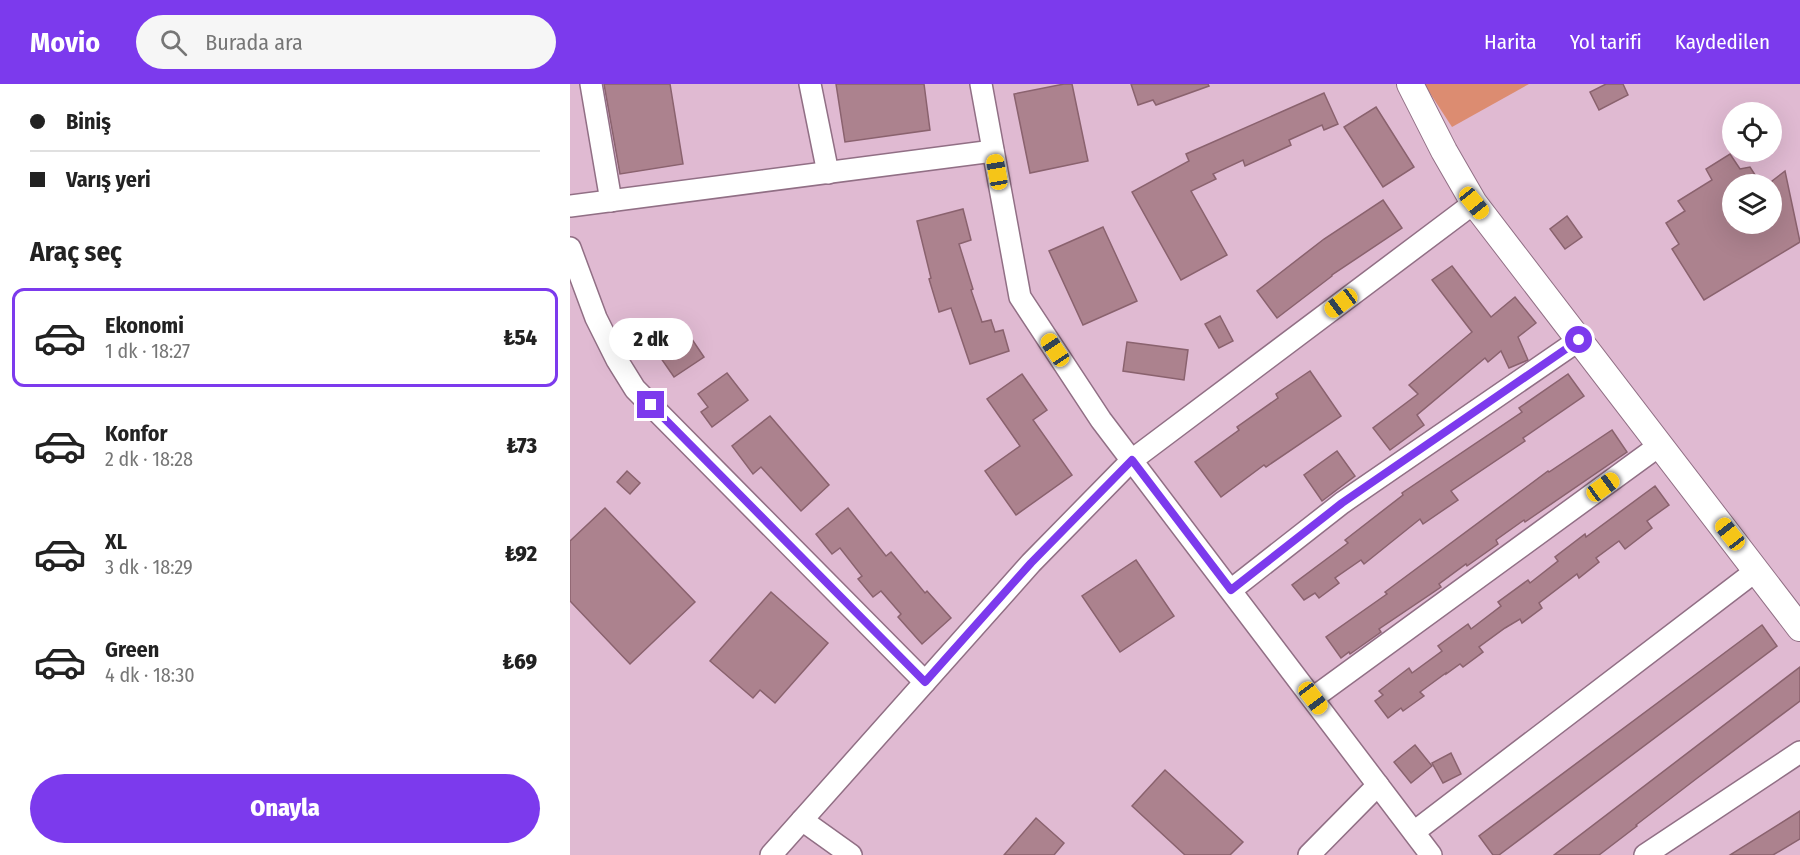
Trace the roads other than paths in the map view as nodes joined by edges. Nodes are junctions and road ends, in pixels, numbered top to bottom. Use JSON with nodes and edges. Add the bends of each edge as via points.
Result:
{"nodes":[{"id":1,"x":591,"y":84,"type":"edge"},
{"id":2,"x":810,"y":84,"type":"edge"},
{"id":3,"x":981,"y":84,"type":"edge"},
{"id":4,"x":1410,"y":84,"type":"edge"},
{"id":5,"x":993,"y":151,"type":"junction"},
{"id":6,"x":828,"y":173,"type":"junction"},
{"id":7,"x":611,"y":201,"type":"junction"},
{"id":8,"x":1474,"y":203,"type":"junction"},
{"id":9,"x":570,"y":206,"type":"edge"},
{"id":10,"x":570,"y":248,"type":"edge"},
{"id":11,"x":1579,"y":340,"type":"junction"},
{"id":12,"x":1660,"y":445,"type":"junction"},
{"id":13,"x":1132,"y":460,"type":"junction"},
{"id":14,"x":1757,"y":570,"type":"junction"},
{"id":15,"x":1231,"y":590,"type":"junction"},
{"id":16,"x":1800,"y":628,"type":"edge"},
{"id":17,"x":925,"y":682,"type":"junction"},
{"id":18,"x":1313,"y":698,"type":"junction"},
{"id":19,"x":1800,"y":752,"type":"edge"},
{"id":20,"x":1378,"y":784,"type":"junction"},
{"id":21,"x":802,"y":820,"type":"junction"},
{"id":22,"x":1414,"y":832,"type":"junction"},
{"id":23,"x":771,"y":855,"type":"edge"},
{"id":24,"x":851,"y":855,"type":"edge"},
{"id":25,"x":1309,"y":855,"type":"edge"},
{"id":26,"x":1431,"y":855,"type":"edge"},
{"id":27,"x":1645,"y":855,"type":"edge"}],
"edges":[{"from":1,"to":7,"type":"street"},
{"from":2,"to":6,"type":"street"},
{"from":3,"to":5,"type":"street"},
{"from":4,"to":8,"type":"main road"},
{"from":5,"to":6,"type":"street"},
{"from":5,"to":13,"type":"street","via":[[1020,297]]},
{"from":6,"to":7,"type":"street"},
{"from":7,"to":9,"type":"street"},
{"from":8,"to":11,"type":"main road"},
{"from":8,"to":13,"type":"street"},
{"from":10,"to":17,"type":"street","via":[[596,318],[635,388]]},
{"from":11,"to":12,"type":"main road"},
{"from":11,"to":15,"type":"street","via":[[1342,503]]},
{"from":12,"to":14,"type":"main road"},
{"from":12,"to":18,"type":"street"},
{"from":13,"to":15,"type":"street"},
{"from":13,"to":17,"type":"street","via":[[1031,563]]},
{"from":14,"to":16,"type":"main road"},
{"from":14,"to":22,"type":"street"},
{"from":15,"to":18,"type":"street"},
{"from":17,"to":21,"type":"street"},
{"from":18,"to":20,"type":"street"},
{"from":19,"to":27,"type":"street"},
{"from":20,"to":22,"type":"street"},
{"from":20,"to":25,"type":"street"},
{"from":21,"to":23,"type":"street"},
{"from":21,"to":24,"type":"street"},
{"from":22,"to":26,"type":"street"}]}
